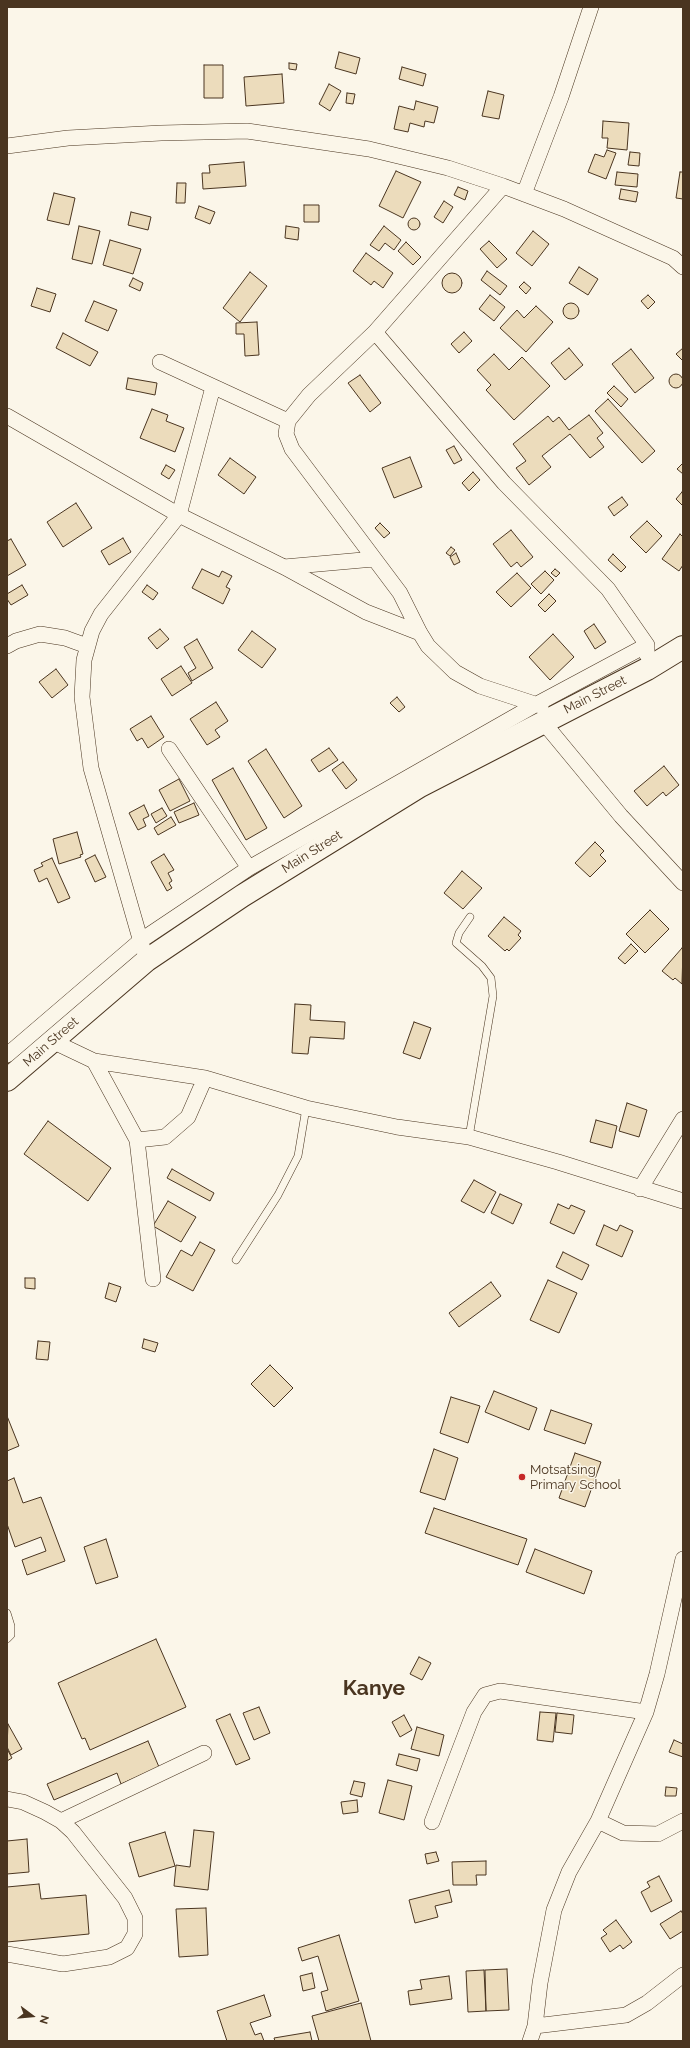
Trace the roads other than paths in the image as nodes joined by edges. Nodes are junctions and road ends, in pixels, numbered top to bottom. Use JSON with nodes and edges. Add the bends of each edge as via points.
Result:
{"nodes":[{"id":1,"x":591,"y":7,"type":"edge"},
{"id":2,"x":7,"y":146,"type":"edge"},
{"id":3,"x":503,"y":186,"type":"junction"},
{"id":4,"x":524,"y":194,"type":"junction"},
{"id":5,"x":683,"y":267,"type":"edge"},
{"id":6,"x":375,"y":332,"type":"junction"},
{"id":7,"x":160,"y":362,"type":"dead end"},
{"id":8,"x":213,"y":387,"type":"junction"},
{"id":9,"x":7,"y":416,"type":"edge"},
{"id":10,"x":288,"y":421,"type":"junction"},
{"id":11,"x":179,"y":515,"type":"junction"},
{"id":12,"x":374,"y":559,"type":"junction"},
{"id":13,"x":284,"y":567,"type":"junction"},
{"id":14,"x":420,"y":633,"type":"junction"},
{"id":15,"x":647,"y":645,"type":"junction"},
{"id":16,"x":7,"y":646,"type":"edge"},
{"id":17,"x":87,"y":646,"type":"junction"},
{"id":18,"x":683,"y":647,"type":"edge"},
{"id":19,"x":683,"y":655,"type":"edge"},
{"id":20,"x":647,"y":669,"type":"junction"},
{"id":21,"x":540,"y":714,"type":"junction"},
{"id":22,"x":169,"y":749,"type":"dead end"},
{"id":23,"x":249,"y":868,"type":"junction"},
{"id":24,"x":683,"y":884,"type":"edge"},
{"id":25,"x":470,"y":917,"type":"dead end"},
{"id":26,"x":144,"y":951,"type":"junction"},
{"id":27,"x":52,"y":1040,"type":"junction"},
{"id":28,"x":7,"y":1055,"type":"edge"},
{"id":29,"x":94,"y":1061,"type":"junction"},
{"id":30,"x":205,"y":1078,"type":"junction"},
{"id":31,"x":7,"y":1080,"type":"edge"},
{"id":32,"x":306,"y":1108,"type":"junction"},
{"id":33,"x":683,"y":1119,"type":"edge"},
{"id":34,"x":468,"y":1137,"type":"junction"},
{"id":35,"x":137,"y":1140,"type":"junction"},
{"id":36,"x":640,"y":1189,"type":"junction"},
{"id":37,"x":683,"y":1201,"type":"edge"},
{"id":38,"x":236,"y":1260,"type":"dead end"},
{"id":39,"x":153,"y":1279,"type":"dead end"},
{"id":40,"x":683,"y":1559,"type":"edge"},
{"id":41,"x":7,"y":1613,"type":"edge"},
{"id":42,"x":7,"y":1638,"type":"edge"},
{"id":43,"x":646,"y":1712,"type":"junction"},
{"id":44,"x":204,"y":1753,"type":"dead end"},
{"id":45,"x":7,"y":1799,"type":"edge"},
{"id":46,"x":61,"y":1820,"type":"junction"},
{"id":47,"x":598,"y":1821,"type":"junction"},
{"id":48,"x":683,"y":1821,"type":"edge"},
{"id":49,"x":432,"y":1822,"type":"dead end"},
{"id":50,"x":7,"y":1954,"type":"edge"},
{"id":51,"x":683,"y":1975,"type":"edge"},
{"id":52,"x":535,"y":2026,"type":"junction"},
{"id":53,"x":530,"y":2041,"type":"edge"}],
"edges":[{"from":1,"to":4,"type":"street","via":[[561,97]]},
{"from":2,"to":3,"type":"street","via":[[68,138],[161,132],[247,131],[369,149],[448,168]]},
{"from":3,"to":4,"type":"street"},
{"from":3,"to":6,"type":"street"},
{"from":4,"to":5,"type":"street","via":[[564,209],[673,258]]},
{"from":6,"to":10,"type":"street","via":[[309,395]]},
{"from":6,"to":15,"type":"street","via":[[504,483],[608,589]]},
{"from":7,"to":8,"type":"street"},
{"from":8,"to":10,"type":"street"},
{"from":8,"to":11,"type":"street"},
{"from":9,"to":11,"type":"street"},
{"from":10,"to":12,"type":"street","via":[[286,434],[292,449]]},
{"from":11,"to":13,"type":"street"},
{"from":11,"to":17,"type":"street","via":[[101,614]]},
{"from":12,"to":13,"type":"street"},
{"from":12,"to":14,"type":"street","via":[[400,593]]},
{"from":13,"to":14,"type":"street","via":[[366,612]]},
{"from":14,"to":21,"type":"street","via":[[428,646],[455,672]]},
{"from":15,"to":20,"type":"street"},
{"from":15,"to":21,"type":"street"},
{"from":16,"to":17,"type":"street","via":[[40,634],[65,638]]},
{"from":17,"to":26,"type":"street","via":[[82,697],[91,768]]},
{"from":18,"to":20,"type":"highway","name":"Main Street"},
{"from":19,"to":20,"type":"highway","name":"Main Street"},
{"from":20,"to":21,"type":"highway","name":"Main Street","via":[[566,710]]},
{"from":21,"to":23,"type":"street"},
{"from":21,"to":24,"type":"street","via":[[621,816]]},
{"from":21,"to":26,"type":"highway","name":"Main Street","via":[[242,896]]},
{"from":22,"to":23,"type":"street"},
{"from":23,"to":26,"type":"street"},
{"from":25,"to":34,"type":"lane","via":[[459,933],[456,943],[482,966],[491,978],[494,996]]},
{"from":26,"to":27,"type":"highway","name":"Main Street"},
{"from":26,"to":28,"type":"street"},
{"from":27,"to":29,"type":"street"},
{"from":27,"to":31,"type":"highway","name":"Main Street"},
{"from":29,"to":30,"type":"street"},
{"from":29,"to":35,"type":"street"},
{"from":30,"to":32,"type":"street"},
{"from":30,"to":35,"type":"street","via":[[188,1117],[165,1136]]},
{"from":32,"to":34,"type":"street","via":[[397,1127]]},
{"from":32,"to":38,"type":"lane","via":[[298,1156],[278,1196]]},
{"from":33,"to":36,"type":"street"},
{"from":34,"to":36,"type":"street","via":[[558,1162]]},
{"from":35,"to":39,"type":"street"},
{"from":36,"to":37,"type":"street"},
{"from":40,"to":43,"type":"street"},
{"from":41,"to":42,"type":"lane","via":[[11,1635]]},
{"from":43,"to":47,"type":"street"},
{"from":43,"to":49,"type":"street","via":[[500,1691],[485,1696],[474,1712]]},
{"from":44,"to":46,"type":"street"},
{"from":45,"to":46,"type":"street","via":[[23,1802]]},
{"from":46,"to":50,"type":"street","via":[[125,1898],[135,1918],[135,1934],[127,1948],[109,1957],[63,1964]]},
{"from":47,"to":48,"type":"street","via":[[623,1833],[658,1834]]},
{"from":47,"to":52,"type":"street","via":[[569,1872],[554,1910],[540,1983]]},
{"from":51,"to":52,"type":"street","via":[[647,2004],[626,2015]]},
{"from":52,"to":53,"type":"street"}]}
